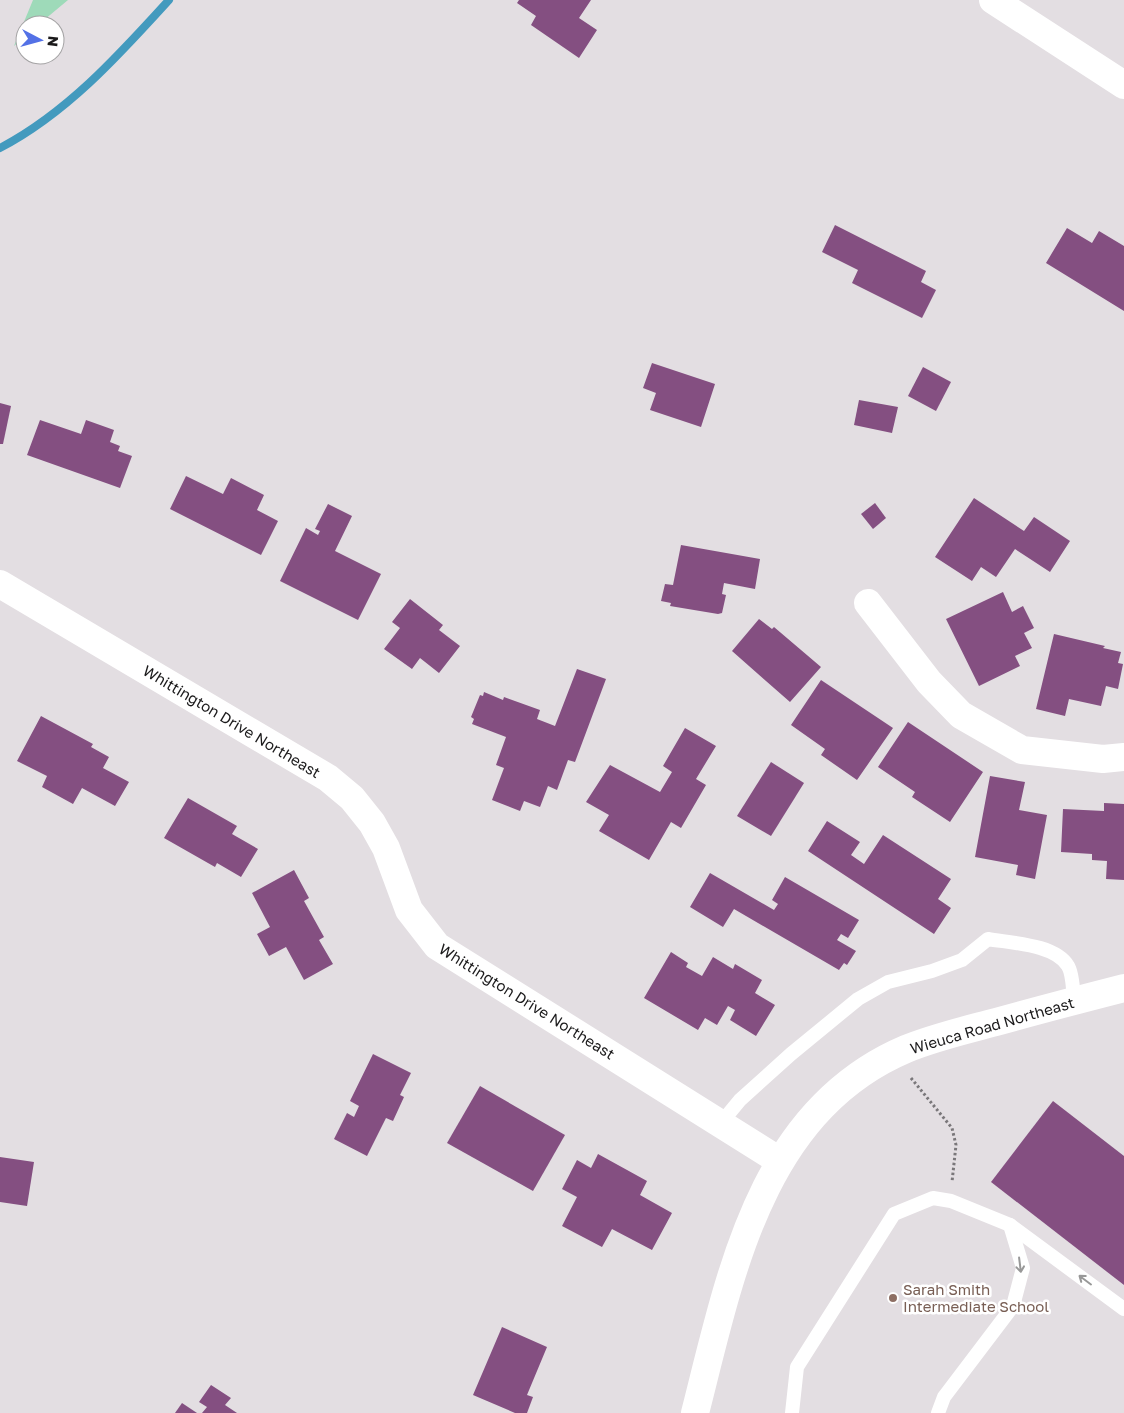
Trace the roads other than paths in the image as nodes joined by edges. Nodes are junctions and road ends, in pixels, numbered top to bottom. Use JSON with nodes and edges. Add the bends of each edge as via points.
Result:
{"nodes":[{"id":1,"x":993,"y":0,"type":"edge"},
{"id":2,"x":1124,"y":85,"type":"edge"},
{"id":3,"x":0,"y":584,"type":"edge"},
{"id":4,"x":868,"y":603,"type":"dead end"},
{"id":5,"x":1124,"y":757,"type":"edge"},
{"id":6,"x":1124,"y":988,"type":"edge"},
{"id":7,"x":1074,"y":1001,"type":"junction"},
{"id":8,"x":721,"y":1123,"type":"junction"},
{"id":9,"x":780,"y":1160,"type":"junction"},
{"id":10,"x":1010,"y":1225,"type":"junction"},
{"id":11,"x":1124,"y":1309,"type":"edge"},
{"id":12,"x":696,"y":1413,"type":"edge"},
{"id":13,"x":792,"y":1413,"type":"edge"},
{"id":14,"x":938,"y":1413,"type":"edge"}],
"edges":[{"from":1,"to":2,"type":"street"},
{"from":3,"to":8,"type":"street","name":"Whittington Drive Northeast","via":[[328,778],[352,798],[372,823],[386,848],[409,910],[437,946]]},
{"from":4,"to":5,"type":"street","via":[[929,682],[961,715],[1022,750],[1103,759]]},
{"from":6,"to":7,"type":"street","name":"Wieuca Road Northeast"},
{"from":7,"to":8,"type":"lane","via":[[1069,966],[1056,954],[1038,947],[988,939],[962,960],[888,982],[858,998],[740,1100]]},
{"from":7,"to":9,"type":"street","name":"Wieuca Road Northeast","via":[[941,1037],[893,1056],[834,1096],[804,1127]]},
{"from":8,"to":9,"type":"street","name":"Whittington Drive Northeast"},
{"from":9,"to":12,"type":"street","name":"Wieuca Road Northeast","via":[[752,1216],[731,1275]]},
{"from":11,"to":10,"type":"lane","one_way":true},
{"from":10,"to":13,"type":"lane","via":[[933,1198],[894,1214],[797,1367]]},
{"from":10,"to":14,"type":"lane","one_way":true,"via":[[1023,1268],[1013,1306],[944,1397]]}]}
